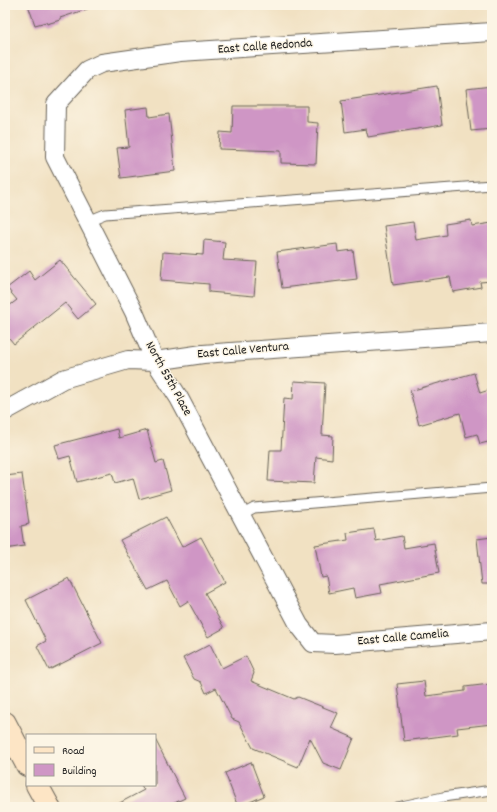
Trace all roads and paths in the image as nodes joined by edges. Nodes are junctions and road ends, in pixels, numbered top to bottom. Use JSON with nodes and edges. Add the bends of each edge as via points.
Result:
{"nodes":[{"id":1,"x":492,"y":32,"type":"edge"},
{"id":2,"x":56,"y":104,"type":"joint"},
{"id":3,"x":492,"y":185,"type":"edge"},
{"id":4,"x":88,"y":221,"type":"junction"},
{"id":5,"x":492,"y":333,"type":"edge"},
{"id":6,"x":154,"y":361,"type":"junction"},
{"id":7,"x":5,"y":410,"type":"edge"},
{"id":8,"x":492,"y":488,"type":"edge"},
{"id":9,"x":241,"y":515,"type":"junction"},
{"id":10,"x":492,"y":631,"type":"edge"},
{"id":11,"x":313,"y":643,"type":"joint"},
{"id":12,"x":5,"y":723,"type":"edge"},
{"id":13,"x":26,"y":763,"type":"edge"},
{"id":14,"x":38,"y":786,"type":"edge"},
{"id":15,"x":492,"y":790,"type":"edge"},
{"id":16,"x":49,"y":807,"type":"edge"},
{"id":17,"x":397,"y":807,"type":"edge"}],
"edges":[{"from":1,"to":2,"type":"street","name":"East Calle Redonda","via":[[180,52],[102,63],[87,70]]},
{"from":2,"to":4,"type":"street","name":"North 55th Place","via":[[55,157]]},
{"from":3,"to":4,"type":"lane","via":[[105,214]]},
{"from":4,"to":6,"type":"street","name":"North 55th Place","via":[[134,312]]},
{"from":5,"to":6,"type":"street","name":"East Calle Ventura","via":[[202,354]]},
{"from":6,"to":7,"type":"street","name":"East Calle Ventura","via":[[128,360],[63,379]]},
{"from":6,"to":9,"type":"street","name":"North 55th Place","via":[[179,398]]},
{"from":8,"to":9,"type":"lane","via":[[254,508]]},
{"from":9,"to":11,"type":"street","name":"North 55th Place","via":[[299,625]]},
{"from":10,"to":11,"type":"street","name":"East Calle Camelia","via":[[335,644]]},
{"from":12,"to":13,"type":"main road"},
{"from":14,"to":16,"type":"main road"},
{"from":15,"to":17,"type":"lane"}]}
